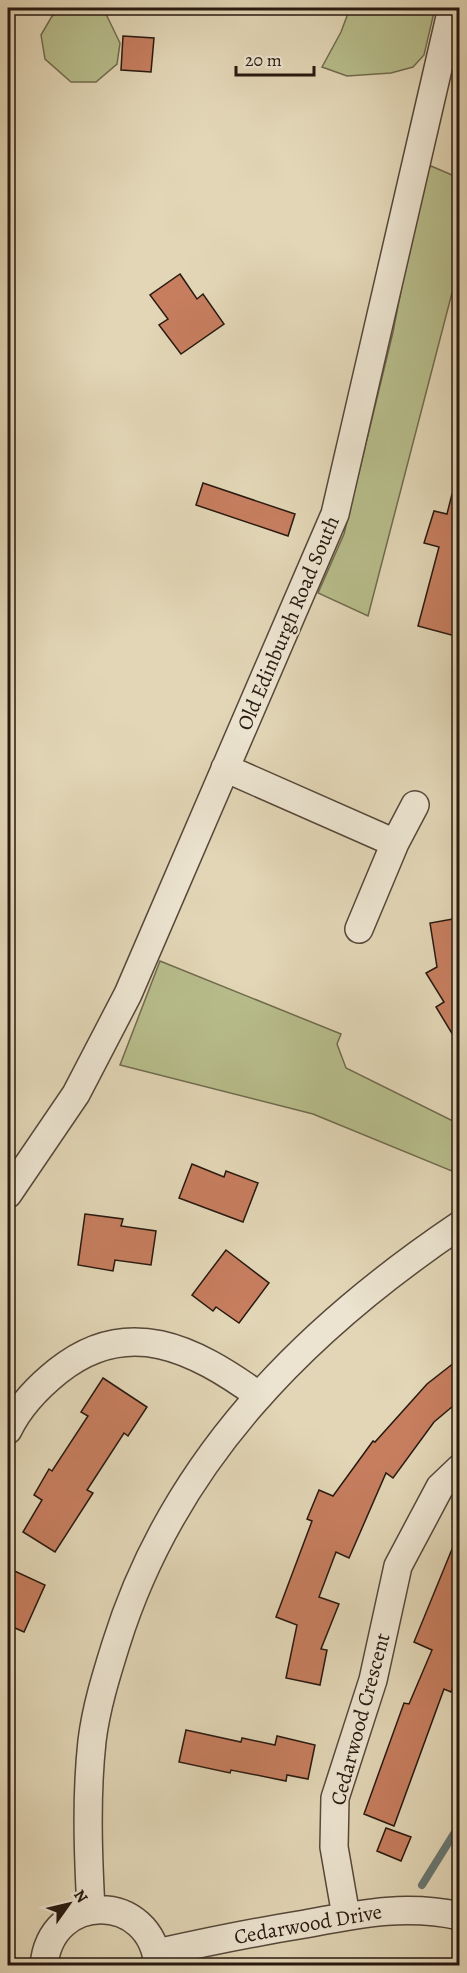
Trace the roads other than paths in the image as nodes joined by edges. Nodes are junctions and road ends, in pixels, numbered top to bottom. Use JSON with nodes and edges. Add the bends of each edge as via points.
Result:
{"nodes":[{"id":1,"x":452,"y":8,"type":"edge"},
{"id":2,"x":225,"y":768,"type":"junction"},
{"id":3,"x":415,"y":805,"type":"dead end"},
{"id":4,"x":395,"y":843,"type":"junction"},
{"id":5,"x":359,"y":929,"type":"dead end"},
{"id":6,"x":8,"y":1194,"type":"edge"},
{"id":7,"x":459,"y":1225,"type":"edge"},
{"id":8,"x":258,"y":1395,"type":"junction"},
{"id":9,"x":8,"y":1430,"type":"edge"},
{"id":10,"x":459,"y":1468,"type":"edge"},
{"id":11,"x":91,"y":1909,"type":"junction"},
{"id":12,"x":346,"y":1916,"type":"junction"},
{"id":13,"x":459,"y":1916,"type":"edge"},
{"id":14,"x":157,"y":1959,"type":"edge"},
{"id":15,"x":44,"y":1965,"type":"edge"}],
"edges":[{"from":1,"to":2,"type":"street","name":"Old Edinburgh Road South","via":[[335,514]]},
{"from":2,"to":4,"type":"street"},
{"from":2,"to":6,"type":"street","name":"Old Edinburgh Road South","via":[[123,1004],[76,1094]]},
{"from":3,"to":4,"type":"street"},
{"from":4,"to":5,"type":"street"},
{"from":7,"to":8,"type":"street","via":[[335,1319]]},
{"from":8,"to":9,"type":"street","via":[[232,1376],[167,1345],[142,1341],[116,1343],[84,1353],[45,1382],[15,1415]]},
{"from":8,"to":11,"type":"street","via":[[202,1463],[174,1509],[124,1617],[92,1741],[88,1860]]},
{"from":10,"to":12,"type":"street","name":"Cedarwood Crescent","via":[[440,1487],[398,1566],[374,1680],[335,1798],[334,1847]]},
{"from":11,"to":14,"type":"street","via":[[113,1910],[133,1918],[148,1933]]},
{"from":11,"to":15,"type":"street","via":[[71,1917],[55,1931],[45,1950]]},
{"from":12,"to":13,"type":"street","name":"Cedarwood Drive","via":[[395,1909]]},
{"from":12,"to":14,"type":"street","name":"Cedarwood Drive"}]}
